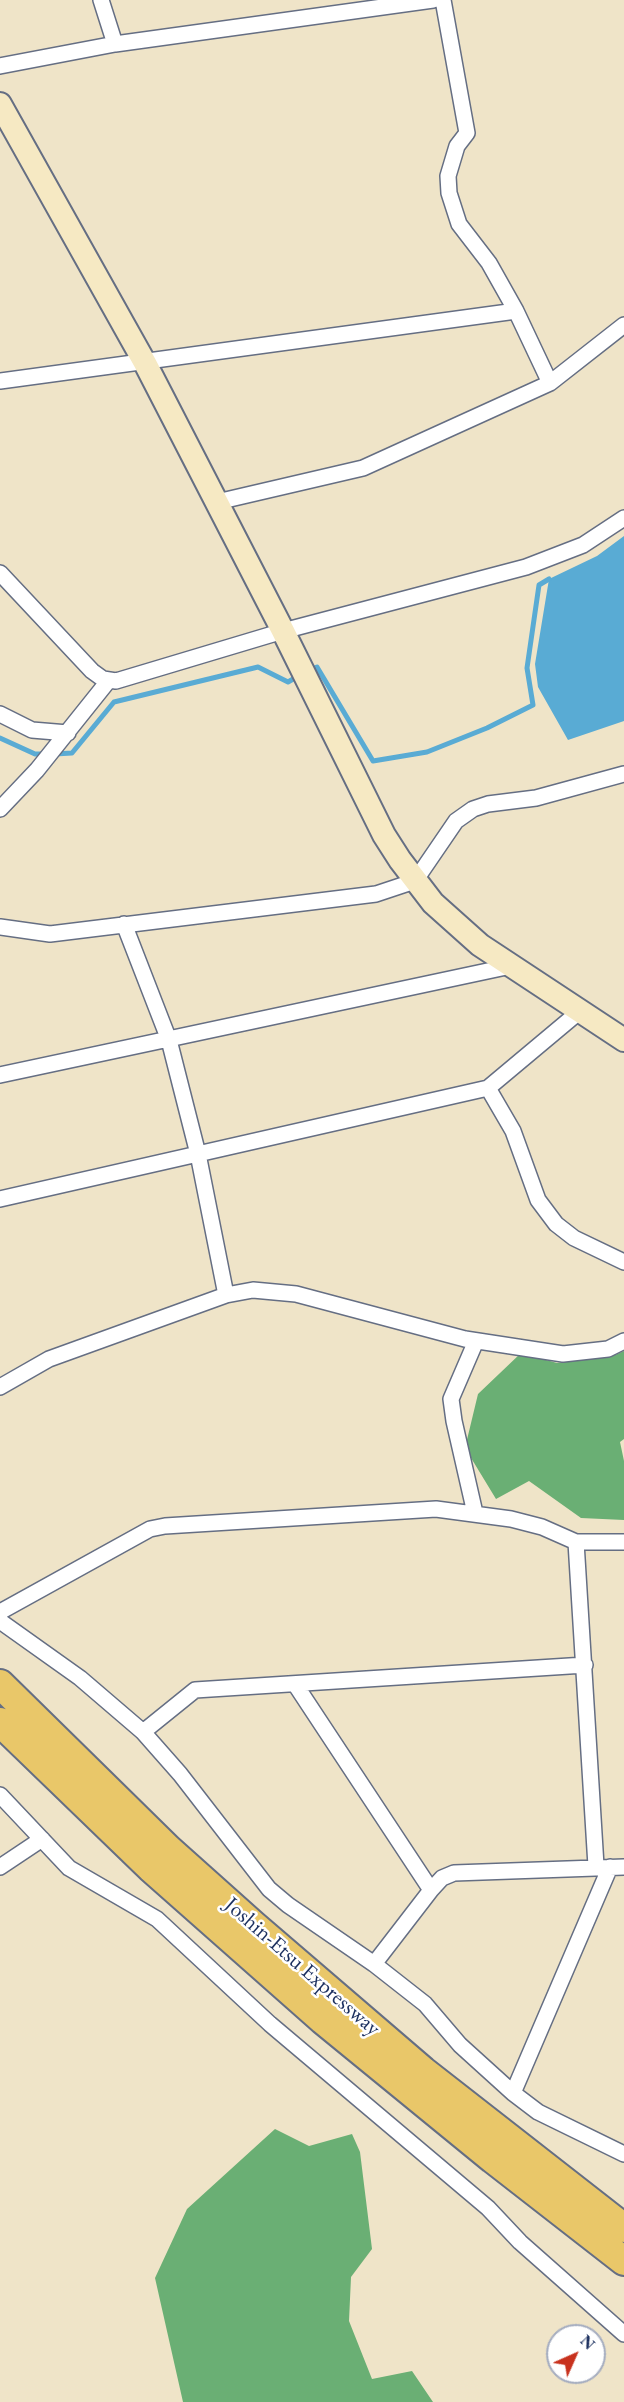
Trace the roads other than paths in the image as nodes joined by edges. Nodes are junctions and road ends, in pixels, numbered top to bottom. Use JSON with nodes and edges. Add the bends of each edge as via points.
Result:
{"nodes":[{"id":1,"x":101,"y":0,"type":"edge"},
{"id":2,"x":433,"y":0,"type":"edge"},
{"id":3,"x":443,"y":0,"type":"edge"},
{"id":4,"x":115,"y":44,"type":"junction"},
{"id":5,"x":0,"y":66,"type":"edge"},
{"id":6,"x":0,"y":104,"type":"edge"},
{"id":7,"x":516,"y":311,"type":"junction"},
{"id":8,"x":624,"y":325,"type":"edge"},
{"id":9,"x":145,"y":363,"type":"junction"},
{"id":10,"x":0,"y":381,"type":"edge"},
{"id":11,"x":550,"y":383,"type":"junction"},
{"id":12,"x":217,"y":502,"type":"junction"},
{"id":13,"x":624,"y":518,"type":"edge"},
{"id":14,"x":0,"y":573,"type":"edge"},
{"id":15,"x":284,"y":631,"type":"junction"},
{"id":16,"x":109,"y":680,"type":"junction"},
{"id":17,"x":0,"y":714,"type":"edge"},
{"id":18,"x":63,"y":739,"type":"junction"},
{"id":19,"x":624,"y":774,"type":"edge"},
{"id":20,"x":0,"y":809,"type":"edge"},
{"id":21,"x":415,"y":881,"type":"junction"},
{"id":22,"x":124,"y":924,"type":"junction"},
{"id":23,"x":0,"y":927,"type":"edge"},
{"id":24,"x":511,"y":966,"type":"junction"},
{"id":25,"x":580,"y":1011,"type":"junction"},
{"id":26,"x":169,"y":1040,"type":"junction"},
{"id":27,"x":624,"y":1040,"type":"edge"},
{"id":28,"x":0,"y":1075,"type":"edge"},
{"id":29,"x":488,"y":1088,"type":"junction"},
{"id":30,"x":198,"y":1154,"type":"junction"},
{"id":31,"x":0,"y":1199,"type":"edge"},
{"id":32,"x":624,"y":1262,"type":"edge"},
{"id":33,"x":226,"y":1295,"type":"junction"},
{"id":34,"x":476,"y":1341,"type":"junction"},
{"id":35,"x":624,"y":1341,"type":"edge"},
{"id":36,"x":0,"y":1387,"type":"edge"},
{"id":37,"x":475,"y":1513,"type":"junction"},
{"id":38,"x":576,"y":1542,"type":"junction"},
{"id":39,"x":624,"y":1542,"type":"edge"},
{"id":40,"x":0,"y":1612,"type":"edge"},
{"id":41,"x":0,"y":1621,"type":"edge"},
{"id":42,"x":585,"y":1665,"type":"junction"},
{"id":43,"x":0,"y":1684,"type":"edge"},
{"id":44,"x":295,"y":1684,"type":"junction"},
{"id":45,"x":0,"y":1722,"type":"edge"},
{"id":46,"x":143,"y":1732,"type":"junction"},
{"id":47,"x":0,"y":1795,"type":"edge"},
{"id":48,"x":42,"y":1839,"type":"junction"},
{"id":49,"x":610,"y":1867,"type":"edge"},
{"id":50,"x":0,"y":1868,"type":"edge"},
{"id":51,"x":431,"y":1890,"type":"junction"},
{"id":52,"x":374,"y":1964,"type":"junction"},
{"id":53,"x":513,"y":2093,"type":"junction"},
{"id":54,"x":624,"y":2154,"type":"edge"},
{"id":55,"x":624,"y":2228,"type":"edge"},
{"id":56,"x":624,"y":2261,"type":"edge"},
{"id":57,"x":623,"y":2329,"type":"edge"}],
"edges":[{"from":1,"to":4,"type":"street"},
{"from":2,"to":4,"type":"street"},
{"from":3,"to":7,"type":"street","via":[[467,133],[457,146],[448,176],[449,193],[459,224],[489,263]]},
{"from":4,"to":5,"type":"street"},
{"from":6,"to":9,"type":"street"},
{"from":7,"to":9,"type":"street"},
{"from":7,"to":11,"type":"street"},
{"from":8,"to":11,"type":"street"},
{"from":9,"to":10,"type":"street"},
{"from":9,"to":12,"type":"street"},
{"from":11,"to":12,"type":"street","via":[[363,468]]},
{"from":12,"to":15,"type":"street"},
{"from":13,"to":15,"type":"street","via":[[583,545],[526,567]]},
{"from":14,"to":16,"type":"street","via":[[92,671]]},
{"from":15,"to":16,"type":"street","via":[[134,677]]},
{"from":15,"to":21,"type":"street","via":[[384,835]]},
{"from":16,"to":18,"type":"street"},
{"from":17,"to":18,"type":"street","via":[[32,730]]},
{"from":18,"to":20,"type":"street"},
{"from":19,"to":21,"type":"street","via":[[536,798],[473,809],[456,821]]},
{"from":21,"to":22,"type":"street","via":[[376,894]]},
{"from":21,"to":24,"type":"street","via":[[455,925]]},
{"from":22,"to":23,"type":"street","via":[[50,934]]},
{"from":22,"to":26,"type":"street"},
{"from":24,"to":25,"type":"street"},
{"from":24,"to":26,"type":"street"},
{"from":25,"to":27,"type":"street"},
{"from":25,"to":29,"type":"street"},
{"from":26,"to":28,"type":"street"},
{"from":26,"to":30,"type":"street"},
{"from":29,"to":30,"type":"street"},
{"from":29,"to":32,"type":"street","via":[[513,1131],[538,1200],[555,1224],[574,1238]]},
{"from":30,"to":31,"type":"street"},
{"from":30,"to":33,"type":"street"},
{"from":33,"to":34,"type":"street","via":[[253,1290],[296,1294]]},
{"from":33,"to":36,"type":"street","via":[[49,1359]]},
{"from":34,"to":35,"type":"street","via":[[563,1354],[609,1349]]},
{"from":34,"to":37,"type":"street","via":[[451,1399]]},
{"from":37,"to":38,"type":"street","via":[[542,1527]]},
{"from":37,"to":40,"type":"street","via":[[436,1509],[150,1529]]},
{"from":38,"to":39,"type":"street"},
{"from":38,"to":42,"type":"street"},
{"from":41,"to":46,"type":"street","via":[[80,1678]]},
{"from":42,"to":44,"type":"street"},
{"from":42,"to":49,"type":"street"},
{"from":43,"to":55,"type":"highway","name":"Joshin-Etsu Expressway","via":[[151,1832],[253,1925],[423,2070]]},
{"from":44,"to":46,"type":"street","via":[[195,1690]]},
{"from":44,"to":51,"type":"street"},
{"from":45,"to":56,"type":"highway","name":"Joshin-Etsu Expressway","via":[[151,1868],[323,2020]]},
{"from":46,"to":52,"type":"street","via":[[180,1773],[269,1889]]},
{"from":47,"to":48,"type":"street"},
{"from":48,"to":50,"type":"street"},
{"from":48,"to":57,"type":"street","via":[[69,1868],[157,1919],[270,2024],[488,2208],[520,2242]]},
{"from":49,"to":51,"type":"street","via":[[454,1873],[442,1878]]},
{"from":49,"to":53,"type":"street"},
{"from":51,"to":52,"type":"street"},
{"from":52,"to":53,"type":"street","via":[[425,2004],[460,2045]]},
{"from":53,"to":54,"type":"street","via":[[538,2112]]}]}
